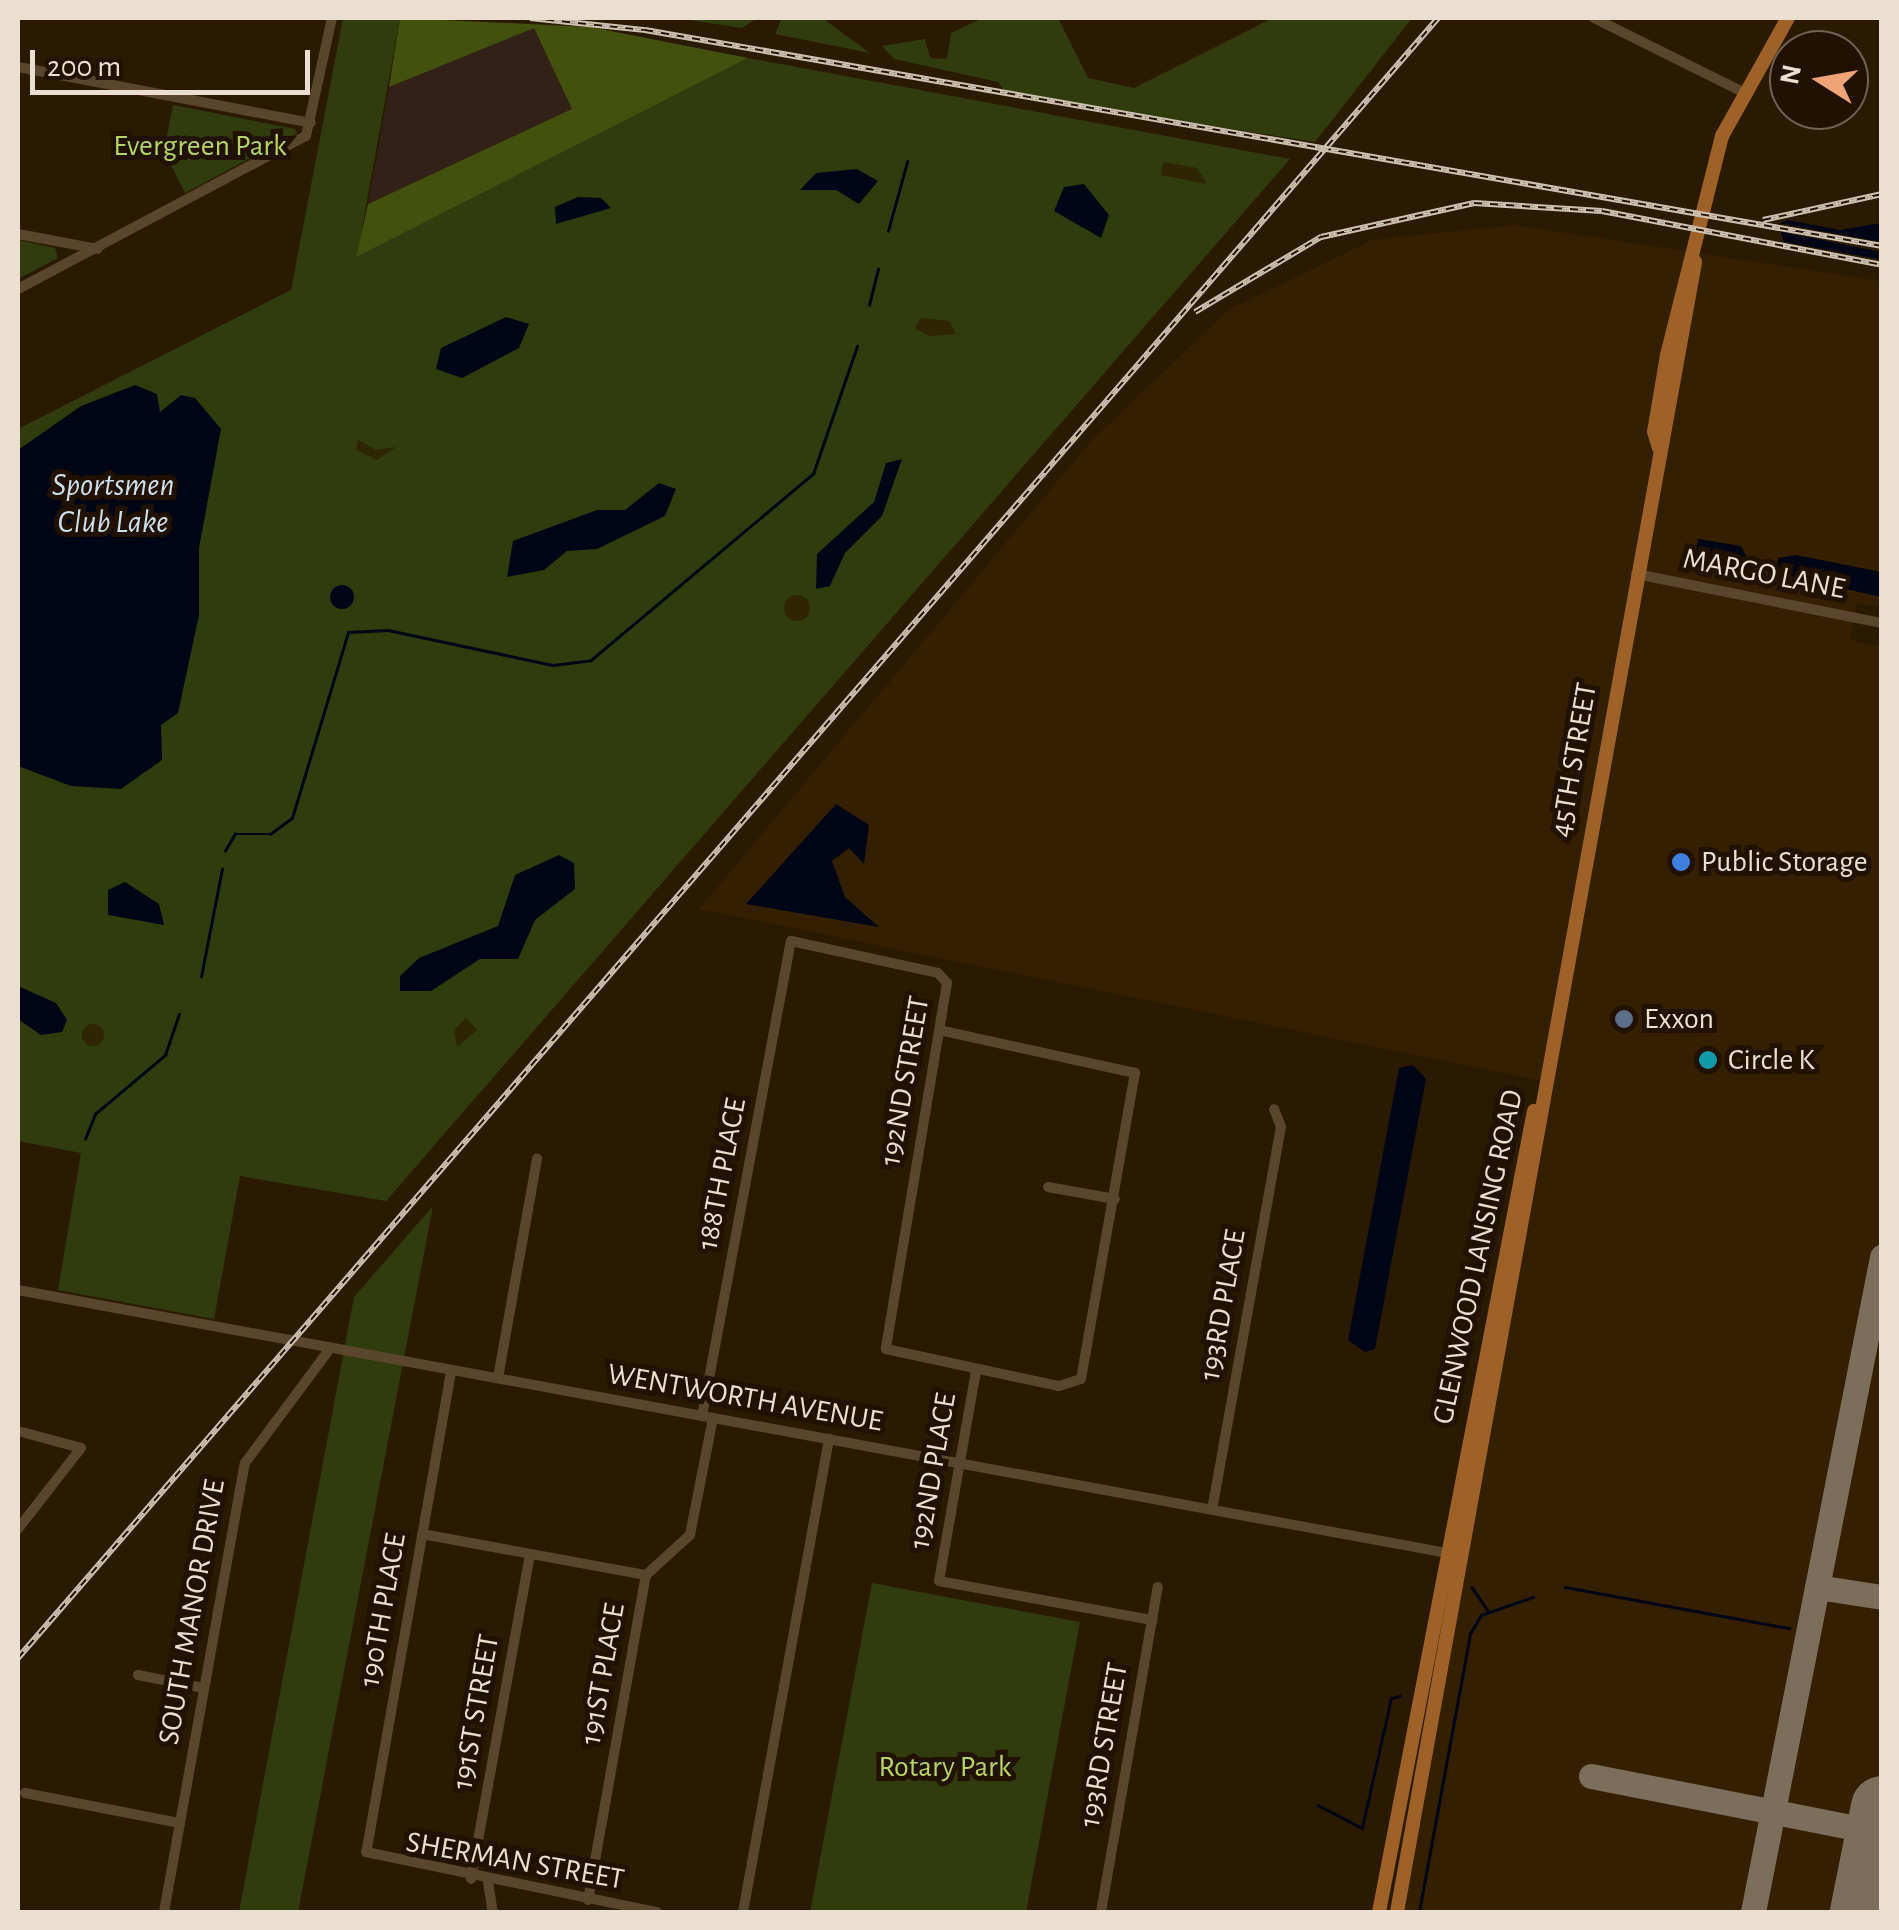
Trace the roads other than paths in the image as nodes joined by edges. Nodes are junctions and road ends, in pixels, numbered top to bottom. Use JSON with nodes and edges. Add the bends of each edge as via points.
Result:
{"nodes":[{"id":1,"x":332,"y":18,"type":"edge"},
{"id":2,"x":1594,"y":18,"type":"edge"},
{"id":3,"x":1788,"y":18,"type":"edge"},
{"id":4,"x":18,"y":67,"type":"edge"},
{"id":5,"x":1741,"y":91,"type":"junction"},
{"id":6,"x":312,"y":123,"type":"junction"},
{"id":7,"x":18,"y":234,"type":"edge"},
{"id":8,"x":98,"y":249,"type":"junction"},
{"id":9,"x":18,"y":289,"type":"edge"},
{"id":10,"x":1636,"y":574,"type":"junction"},
{"id":11,"x":1882,"y":623,"type":"edge"},
{"id":12,"x":791,"y":941,"type":"joint"},
{"id":13,"x":940,"y":1030,"type":"junction"},
{"id":14,"x":1544,"y":1082,"type":"junction"},
{"id":15,"x":1274,"y":1110,"type":"dead end"},
{"id":16,"x":537,"y":1158,"type":"dead end"},
{"id":17,"x":1048,"y":1188,"type":"dead end"},
{"id":18,"x":1115,"y":1199,"type":"junction"},
{"id":19,"x":18,"y":1290,"type":"edge"},
{"id":20,"x":331,"y":1347,"type":"junction"},
{"id":21,"x":976,"y":1371,"type":"junction"},
{"id":22,"x":451,"y":1372,"type":"junction"},
{"id":23,"x":498,"y":1378,"type":"junction"},
{"id":24,"x":708,"y":1417,"type":"junction"},
{"id":25,"x":18,"y":1431,"type":"edge"},
{"id":26,"x":829,"y":1439,"type":"junction"},
{"id":27,"x":960,"y":1463,"type":"junction"},
{"id":28,"x":1212,"y":1510,"type":"junction"},
{"id":29,"x":18,"y":1529,"type":"edge"},
{"id":30,"x":422,"y":1534,"type":"junction"},
{"id":31,"x":1445,"y":1552,"type":"junction"},
{"id":32,"x":530,"y":1554,"type":"junction"},
{"id":33,"x":1464,"y":1556,"type":"junction"},
{"id":34,"x":646,"y":1575,"type":"junction"},
{"id":35,"x":1158,"y":1587,"type":"dead end"},
{"id":36,"x":1152,"y":1620,"type":"junction"},
{"id":37,"x":138,"y":1675,"type":"dead end"},
{"id":38,"x":203,"y":1688,"type":"junction"},
{"id":39,"x":25,"y":1793,"type":"dead end"},
{"id":40,"x":180,"y":1823,"type":"junction"},
{"id":41,"x":367,"y":1856,"type":"joint"},
{"id":42,"x":471,"y":1878,"type":"junction"},
{"id":43,"x":488,"y":1882,"type":"junction"},
{"id":44,"x":588,"y":1900,"type":"junction"},
{"id":45,"x":164,"y":1912,"type":"edge"},
{"id":46,"x":492,"y":1912,"type":"edge"},
{"id":47,"x":656,"y":1912,"type":"edge"},
{"id":48,"x":743,"y":1912,"type":"edge"},
{"id":49,"x":1101,"y":1912,"type":"edge"},
{"id":50,"x":1379,"y":1912,"type":"edge"},
{"id":51,"x":1397,"y":1912,"type":"edge"}],
"edges":[{"from":1,"to":6,"type":"street"},
{"from":2,"to":5,"type":"street"},
{"from":3,"to":5,"type":"main road","name":"45TH STREET"},
{"from":4,"to":6,"type":"street"},
{"from":5,"to":10,"type":"main road","name":"45TH STREET","via":[[1694,262]]},
{"from":6,"to":8,"type":"street","via":[[295,146]]},
{"from":7,"to":8,"type":"street"},
{"from":8,"to":9,"type":"street"},
{"from":10,"to":11,"type":"street","name":"MARGO LANE"},
{"from":10,"to":14,"type":"main road","name":"45TH STREET"},
{"from":12,"to":13,"type":"street","name":"192ND STREET","via":[[942,975]]},
{"from":12,"to":24,"type":"street","name":"188TH PLACE"},
{"from":13,"to":18,"type":"street","via":[[1134,1073]]},
{"from":13,"to":21,"type":"street","name":"192ND STREET","via":[[886,1349]]},
{"from":14,"to":31,"type":"main road","name":"GLENWOOD LANSING ROAD"},
{"from":14,"to":33,"type":"main road","name":"GLENWOOD LANSING ROAD"},
{"from":15,"to":28,"type":"street","name":"193RD PLACE","via":[[1281,1127]]},
{"from":16,"to":23,"type":"street"},
{"from":17,"to":18,"type":"street"},
{"from":18,"to":21,"type":"street","via":[[1076,1385]]},
{"from":19,"to":20,"type":"street","name":"WENTWORTH AVENUE"},
{"from":20,"to":22,"type":"street","name":"WENTWORTH AVENUE"},
{"from":20,"to":38,"type":"street","name":"SOUTH MANOR DRIVE","via":[[245,1463]]},
{"from":21,"to":27,"type":"street","name":"192ND PLACE"},
{"from":22,"to":23,"type":"street","name":"WENTWORTH AVENUE"},
{"from":22,"to":30,"type":"street","name":"190TH PLACE"},
{"from":23,"to":24,"type":"street","name":"WENTWORTH AVENUE"},
{"from":24,"to":26,"type":"street","name":"WENTWORTH AVENUE"},
{"from":24,"to":34,"type":"street","name":"191ST PLACE","via":[[690,1535]]},
{"from":25,"to":29,"type":"street","via":[[81,1448]]},
{"from":26,"to":27,"type":"street","name":"WENTWORTH AVENUE"},
{"from":26,"to":48,"type":"street"},
{"from":27,"to":28,"type":"street","name":"WENTWORTH AVENUE"},
{"from":27,"to":36,"type":"street","name":"192ND PLACE","via":[[939,1581]]},
{"from":28,"to":31,"type":"street","name":"WENTWORTH AVENUE"},
{"from":30,"to":32,"type":"street"},
{"from":30,"to":41,"type":"street","name":"190TH PLACE"},
{"from":31,"to":33,"type":"street","name":"WENTWORTH AVENUE"},
{"from":31,"to":50,"type":"main road","name":"GLENWOOD LANSING ROAD"},
{"from":32,"to":34,"type":"street"},
{"from":32,"to":42,"type":"street","name":"191ST STREET"},
{"from":33,"to":51,"type":"main road","name":"GLENWOOD LANSING ROAD"},
{"from":34,"to":44,"type":"street","name":"191ST PLACE"},
{"from":35,"to":36,"type":"street","name":"193RD STREET"},
{"from":36,"to":49,"type":"street","name":"193RD STREET"},
{"from":37,"to":38,"type":"street"},
{"from":38,"to":40,"type":"street","name":"SOUTH MANOR DRIVE"},
{"from":39,"to":40,"type":"street"},
{"from":40,"to":45,"type":"street","name":"SOUTH MANOR DRIVE"},
{"from":41,"to":42,"type":"street","name":"SHERMAN STREET"},
{"from":42,"to":43,"type":"street","name":"SHERMAN STREET"},
{"from":43,"to":44,"type":"street","name":"SHERMAN STREET"},
{"from":43,"to":46,"type":"street"},
{"from":44,"to":47,"type":"street","name":"SHERMAN STREET"}]}
